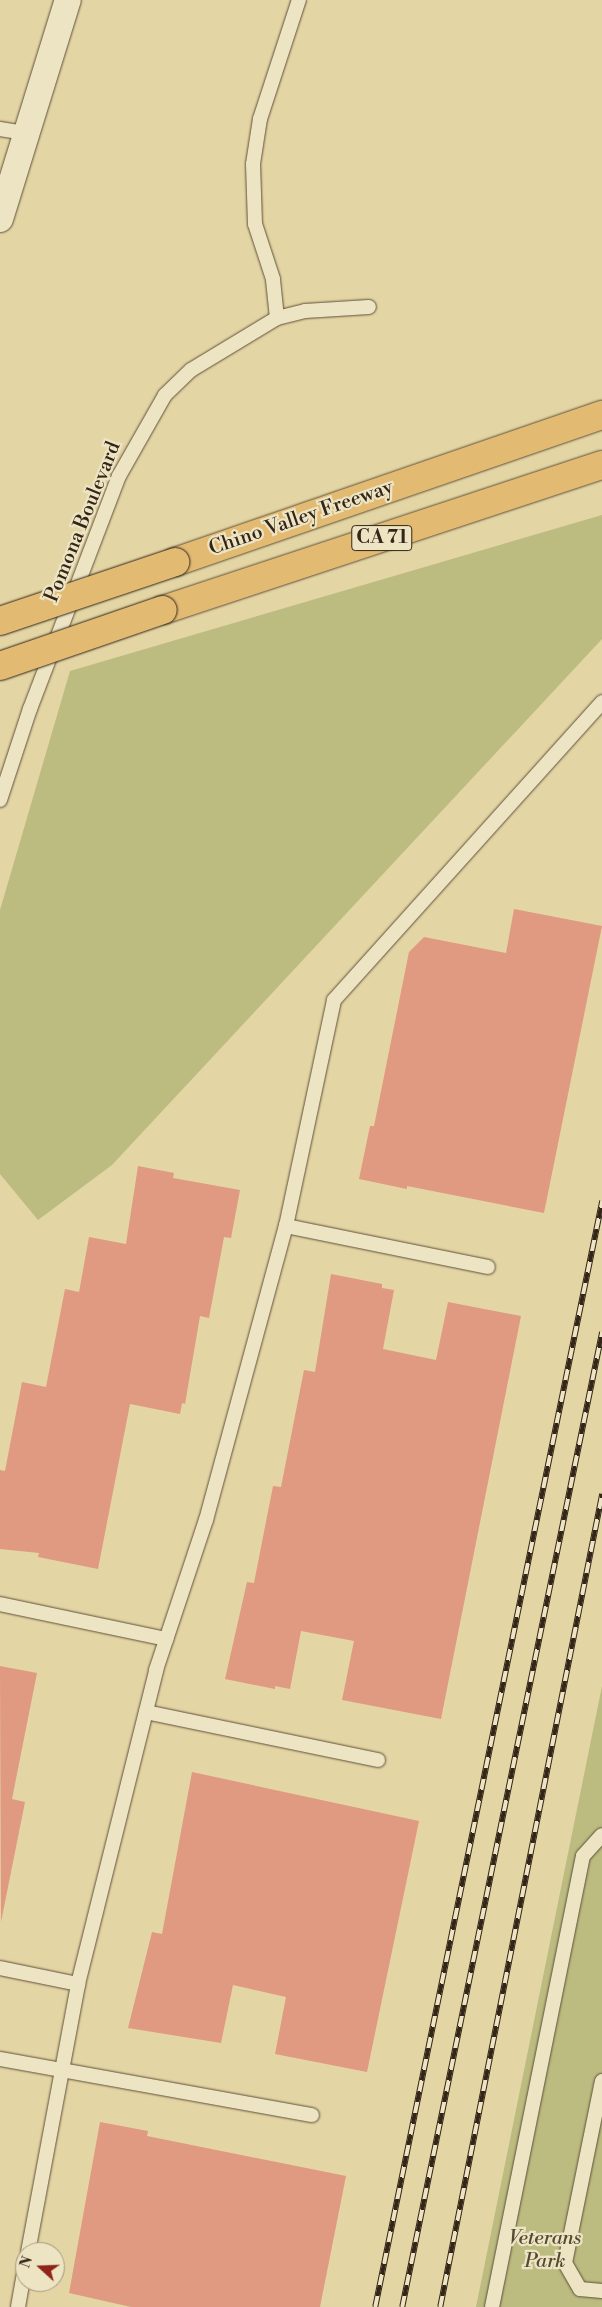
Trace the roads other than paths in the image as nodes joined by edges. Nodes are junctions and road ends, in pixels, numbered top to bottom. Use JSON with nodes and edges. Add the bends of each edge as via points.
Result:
{"nodes":[{"id":1,"x":68,"y":0,"type":"edge"},
{"id":2,"x":299,"y":0,"type":"edge"},
{"id":3,"x":0,"y":129,"type":"edge"},
{"id":4,"x":26,"y":133,"type":"junction"},
{"id":5,"x":0,"y":219,"type":"edge"},
{"id":6,"x":369,"y":307,"type":"dead end"},
{"id":7,"x":277,"y":318,"type":"junction"},
{"id":8,"x":602,"y":415,"type":"edge"},
{"id":9,"x":602,"y":465,"type":"edge"},
{"id":10,"x":0,"y":621,"type":"edge"},
{"id":11,"x":0,"y":666,"type":"edge"},
{"id":12,"x":602,"y":702,"type":"edge"},
{"id":13,"x":0,"y":800,"type":"edge"},
{"id":14,"x":286,"y":1226,"type":"junction"},
{"id":15,"x":488,"y":1267,"type":"dead end"},
{"id":16,"x":0,"y":1604,"type":"edge"},
{"id":17,"x":166,"y":1639,"type":"junction"},
{"id":18,"x":146,"y":1712,"type":"junction"},
{"id":19,"x":378,"y":1760,"type":"dead end"},
{"id":20,"x":602,"y":1835,"type":"edge"},
{"id":21,"x":0,"y":1968,"type":"edge"},
{"id":22,"x":78,"y":1984,"type":"junction"},
{"id":23,"x":0,"y":2059,"type":"edge"},
{"id":24,"x":61,"y":2071,"type":"junction"},
{"id":25,"x":602,"y":2081,"type":"edge"},
{"id":26,"x":312,"y":2115,"type":"dead end"},
{"id":27,"x":30,"y":2242,"type":"edge"},
{"id":28,"x":602,"y":2291,"type":"edge"},
{"id":29,"x":21,"y":2292,"type":"edge"},
{"id":30,"x":18,"y":2307,"type":"edge"},
{"id":31,"x":492,"y":2307,"type":"edge"}],
"edges":[{"from":1,"to":4,"type":"street"},
{"from":2,"to":7,"type":"lane","via":[[260,119],[253,164],[255,224],[272,279]]},
{"from":3,"to":4,"type":"lane"},
{"from":4,"to":5,"type":"street"},
{"from":6,"to":7,"type":"lane","name":"Pomona Boulevard","via":[[305,311]]},
{"from":7,"to":13,"type":"lane","name":"Pomona Boulevard","via":[[191,370],[165,395],[140,436],[119,476],[30,709]]},
{"from":8,"to":10,"type":"highway","name":"Chino Valley Freeway","number":"CA 71","bridge":true},
{"from":9,"to":11,"type":"highway","number":"CA 71","bridge":true},
{"from":12,"to":14,"type":"lane","via":[[334,1000]]},
{"from":14,"to":15,"type":"lane"},
{"from":14,"to":17,"type":"lane","via":[[206,1520]]},
{"from":16,"to":17,"type":"lane"},
{"from":17,"to":18,"type":"lane"},
{"from":18,"to":19,"type":"lane"},
{"from":18,"to":22,"type":"lane"},
{"from":20,"to":31,"type":"lane","via":[[583,1856]]},
{"from":21,"to":22,"type":"lane"},
{"from":22,"to":24,"type":"lane"},
{"from":23,"to":24,"type":"lane"},
{"from":24,"to":26,"type":"lane"},
{"from":24,"to":27,"type":"lane"},
{"from":25,"to":28,"type":"lane","via":[[566,2263],[580,2289]]},
{"from":29,"to":30,"type":"lane"}]}
